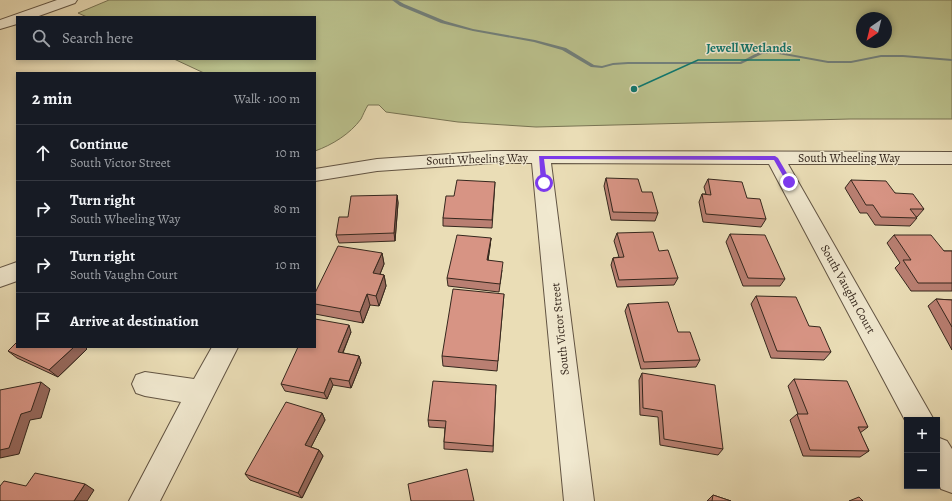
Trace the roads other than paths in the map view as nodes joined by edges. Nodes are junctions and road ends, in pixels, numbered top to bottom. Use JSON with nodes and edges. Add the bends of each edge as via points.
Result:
{"nodes":[{"id":1,"x":70,"y":0,"type":"edge"},
{"id":2,"x":26,"y":16,"type":"edge"},
{"id":3,"x":16,"y":19,"type":"edge"},
{"id":4,"x":0,"y":25,"type":"edge"},
{"id":5,"x":541,"y":157,"type":"junction"},
{"id":6,"x":775,"y":158,"type":"junction"},
{"id":7,"x":952,"y":158,"type":"edge"},
{"id":8,"x":316,"y":175,"type":"edge"},
{"id":9,"x":16,"y":271,"type":"edge"},
{"id":10,"x":0,"y":278,"type":"edge"},
{"id":11,"x":224,"y":348,"type":"edge"},
{"id":12,"x":145,"y":384,"type":"dead end"},
{"id":13,"x":201,"y":393,"type":"junction"},
{"id":14,"x":918,"y":417,"type":"edge"},
{"id":15,"x":938,"y":453,"type":"edge"},
{"id":16,"x":952,"y":478,"type":"edge"},
{"id":17,"x":144,"y":501,"type":"edge"},
{"id":18,"x":579,"y":501,"type":"edge"}],
"edges":[{"from":1,"to":2,"type":"street"},
{"from":3,"to":4,"type":"street"},
{"from":5,"to":6,"type":"street","name":"South Wheeling Way"},
{"from":5,"to":8,"type":"street","name":"South Wheeling Way","via":[[435,160]]},
{"from":5,"to":18,"type":"street","name":"South Victor Street"},
{"from":6,"to":7,"type":"street","name":"South Wheeling Way"},
{"from":6,"to":14,"type":"street","name":"South Vaughn Court"},
{"from":9,"to":10,"type":"street"},
{"from":11,"to":13,"type":"street"},
{"from":12,"to":13,"type":"street"},
{"from":13,"to":17,"type":"street"},
{"from":15,"to":16,"type":"street"}]}
